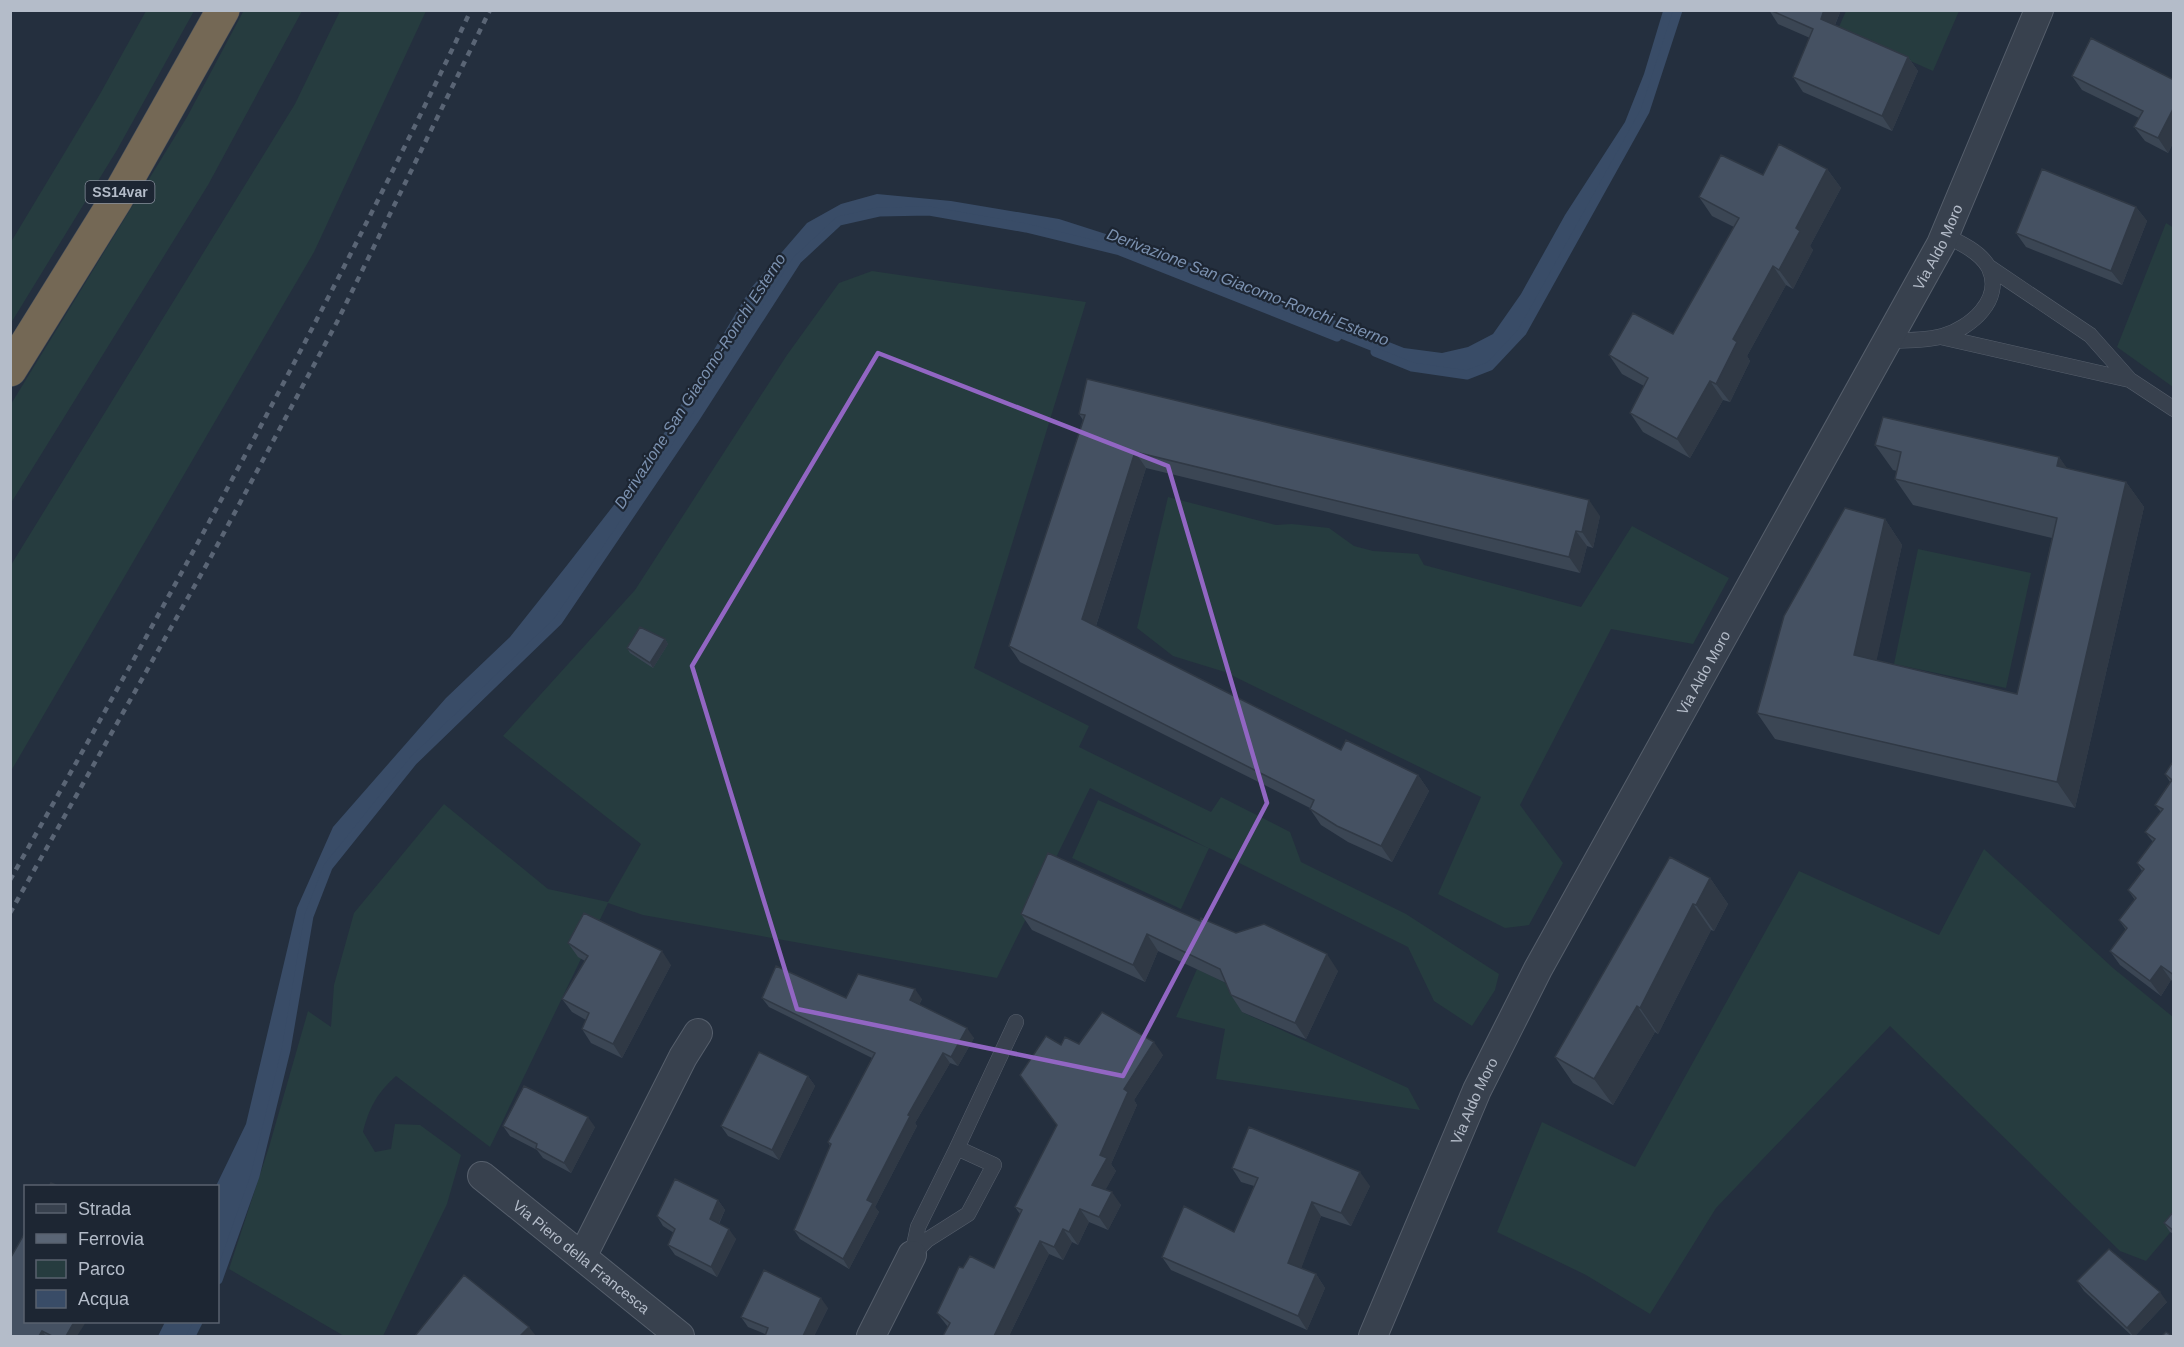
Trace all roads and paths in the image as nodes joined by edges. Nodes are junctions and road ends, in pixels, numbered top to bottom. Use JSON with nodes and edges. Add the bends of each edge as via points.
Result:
{"nodes":[{"id":1,"x":223,"y":10,"type":"edge"},
{"id":2,"x":2039,"y":10,"type":"edge"},
{"id":3,"x":1944,"y":235,"type":"junction"},
{"id":4,"x":1989,"y":267,"type":"junction"},
{"id":5,"x":1941,"y":337,"type":"junction"},
{"id":6,"x":1887,"y":341,"type":"junction"},
{"id":7,"x":10,"y":370,"type":"edge"},
{"id":8,"x":2130,"y":380,"type":"junction"},
{"id":9,"x":2174,"y":410,"type":"edge"},
{"id":10,"x":1016,"y":1022,"type":"dead end"},
{"id":11,"x":698,"y":1033,"type":"dead end"},
{"id":12,"x":957,"y":1148,"type":"junction"},
{"id":13,"x":482,"y":1176,"type":"dead end"},
{"id":14,"x":583,"y":1255,"type":"junction"},
{"id":15,"x":912,"y":1255,"type":"junction"},
{"id":16,"x":680,"y":1336,"type":"edge"},
{"id":17,"x":871,"y":1336,"type":"edge"},
{"id":18,"x":1373,"y":1336,"type":"edge"}],
"edges":[{"from":1,"to":7,"type":"highway","number":"SS14var","via":[[117,198]]},
{"from":2,"to":3,"type":"street","name":"Via Aldo Moro"},
{"from":3,"to":4,"type":"lane","via":[[1968,247]]},
{"from":3,"to":6,"type":"street","name":"Via Aldo Moro"},
{"from":4,"to":5,"type":"lane","via":[[1993,287],[1983,311],[1969,326]]},
{"from":4,"to":8,"type":"lane","via":[[2090,335]]},
{"from":5,"to":6,"type":"lane"},
{"from":5,"to":8,"type":"lane"},
{"from":6,"to":18,"type":"street","name":"Via Aldo Moro","via":[[1538,969],[1469,1108]]},
{"from":8,"to":9,"type":"lane"},
{"from":10,"to":12,"type":"lane"},
{"from":11,"to":14,"type":"street"},
{"from":12,"to":15,"type":"lane","via":[[918,1227]]},
{"from":12,"to":15,"type":"lane","via":[[994,1165],[968,1214],[927,1240]]},
{"from":13,"to":14,"type":"street","name":"Via Piero della Francesca"},
{"from":14,"to":16,"type":"street","name":"Via Piero della Francesca"},
{"from":15,"to":17,"type":"street"}]}
